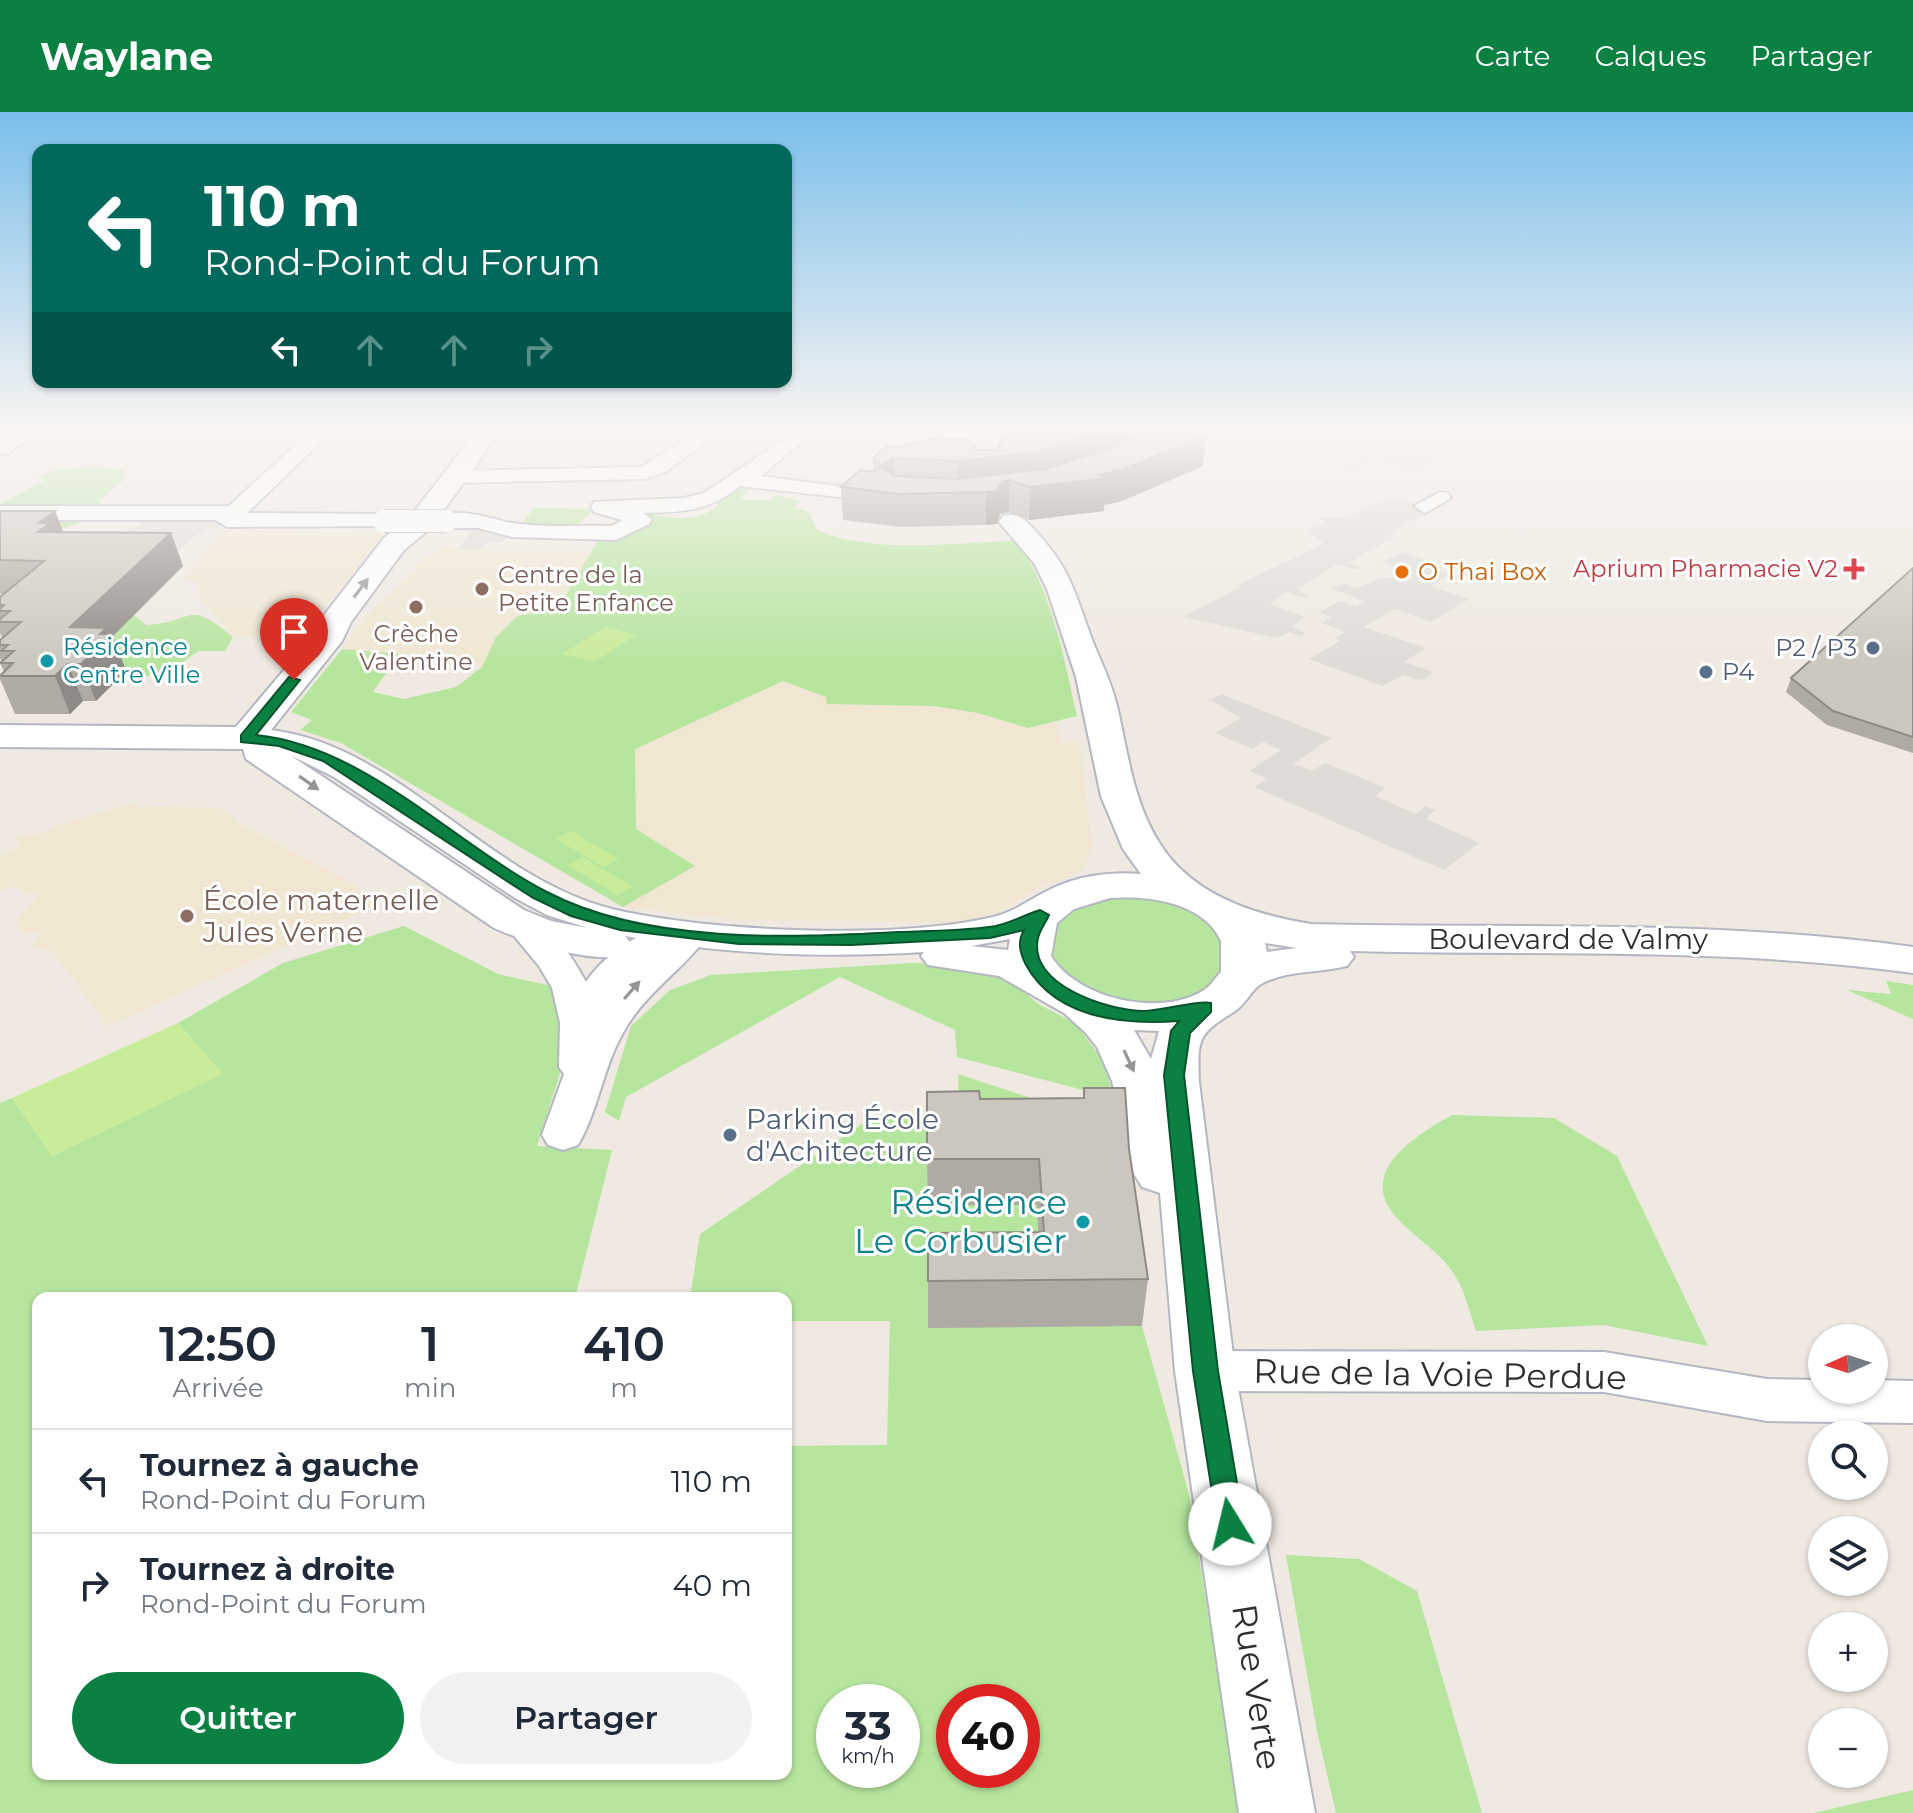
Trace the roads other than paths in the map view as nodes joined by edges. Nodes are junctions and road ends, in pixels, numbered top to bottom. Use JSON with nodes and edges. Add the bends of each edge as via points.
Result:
{"nodes":[{"id":1,"x":240,"y":509,"type":"edge"},
{"id":2,"x":430,"y":509,"type":"edge"},
{"id":3,"x":662,"y":509,"type":"edge"},
{"id":4,"x":0,"y":513,"type":"edge"},
{"id":5,"x":154,"y":513,"type":"junction"},
{"id":6,"x":236,"y":513,"type":"junction"},
{"id":7,"x":1019,"y":520,"type":"edge"},
{"id":8,"x":118,"y":536,"type":"edge"},
{"id":9,"x":0,"y":736,"type":"edge"},
{"id":10,"x":246,"y":738,"type":"junction"},
{"id":11,"x":1116,"y":785,"type":"junction"},
{"id":12,"x":1086,"y":890,"type":"junction"},
{"id":13,"x":1210,"y":908,"type":"junction"},
{"id":14,"x":1040,"y":915,"type":"junction"},
{"id":15,"x":522,"y":925,"type":"junction"},
{"id":16,"x":666,"y":945,"type":"junction"},
{"id":17,"x":1913,"y":960,"type":"edge"},
{"id":18,"x":1242,"y":975,"type":"junction"},
{"id":19,"x":1913,"y":976,"type":"edge"},
{"id":20,"x":1064,"y":994,"type":"junction"},
{"id":21,"x":1204,"y":1007,"type":"junction"},
{"id":22,"x":581,"y":1030,"type":"junction"},
{"id":23,"x":578,"y":1081,"type":"junction"},
{"id":24,"x":563,"y":1135,"type":"dead end"},
{"id":25,"x":1205,"y":1371,"type":"junction"},
{"id":26,"x":1913,"y":1402,"type":"edge"},
{"id":27,"x":1277,"y":1813,"type":"edge"}],
"edges":[{"from":1,"to":6,"type":"street"},
{"from":10,"to":2,"type":"main road","one_way":true,"via":[[331,634],[391,548]]},
{"from":3,"to":6,"type":"street","bridge":true,"via":[[644,513],[616,533],[512,530],[479,521],[227,520]]},
{"from":4,"to":5,"type":"street"},
{"from":5,"to":6,"type":"street"},
{"from":5,"to":8,"type":"street"},
{"from":7,"to":11,"type":"main road","via":[[1071,572],[1084,599],[1097,639],[1092,672]]},
{"from":9,"to":10,"type":"main road"},
{"from":10,"to":15,"type":"main road","one_way":true},
{"from":10,"to":16,"type":"main road","via":[[281,742],[328,758],[515,880],[564,907]]},
{"from":11,"to":12,"type":"main road","via":[[1114,858],[1101,881]]},
{"from":11,"to":13,"type":"main road","via":[[1145,857]]},
{"from":12,"to":13,"type":"main road","via":[[1135,885],[1173,891]]},
{"from":12,"to":14,"type":"main road"},
{"from":13,"to":17,"type":"main road","name":"Boulevard de Valmy","via":[[1259,929],[1311,937],[1733,939]]},
{"from":13,"to":18,"type":"main road","via":[[1244,945]]},
{"from":14,"to":16,"type":"main road","via":[[1006,930],[922,939],[739,939]]},
{"from":14,"to":20,"type":"main road","via":[[1029,937],[1029,954],[1036,970]]},
{"from":15,"to":16,"type":"main road","via":[[569,940]]},
{"from":15,"to":22,"type":"street","via":[[564,972],[579,1008]]},
{"from":16,"to":20,"type":"main road","via":[[961,956],[1010,964]]},
{"from":16,"to":22,"type":"street","via":[[601,986]]},
{"from":23,"to":16,"type":"street","one_way":true,"via":[[625,998]]},
{"from":18,"to":19,"type":"main road","name":"Boulevard de Valmy","via":[[1288,961],[1347,956],[1613,955],[1749,958]]},
{"from":18,"to":21,"type":"main road","via":[[1228,993]]},
{"from":20,"to":21,"type":"main road","via":[[1102,1012],[1142,1017]]},
{"from":20,"to":25,"type":"main road","name":"Rue Verte","one_way":true,"via":[[1105,1023],[1136,1077]]},
{"from":21,"to":25,"type":"main road","name":"Rue Verte","via":[[1180,1031],[1174,1075]]},
{"from":22,"to":23,"type":"street"},
{"from":23,"to":24,"type":"street"},
{"from":25,"to":26,"type":"street","name":"Rue de la Voie Perdue","via":[[1604,1372],[1767,1400]]},
{"from":25,"to":27,"type":"main road","name":"Rue Verte"}]}
